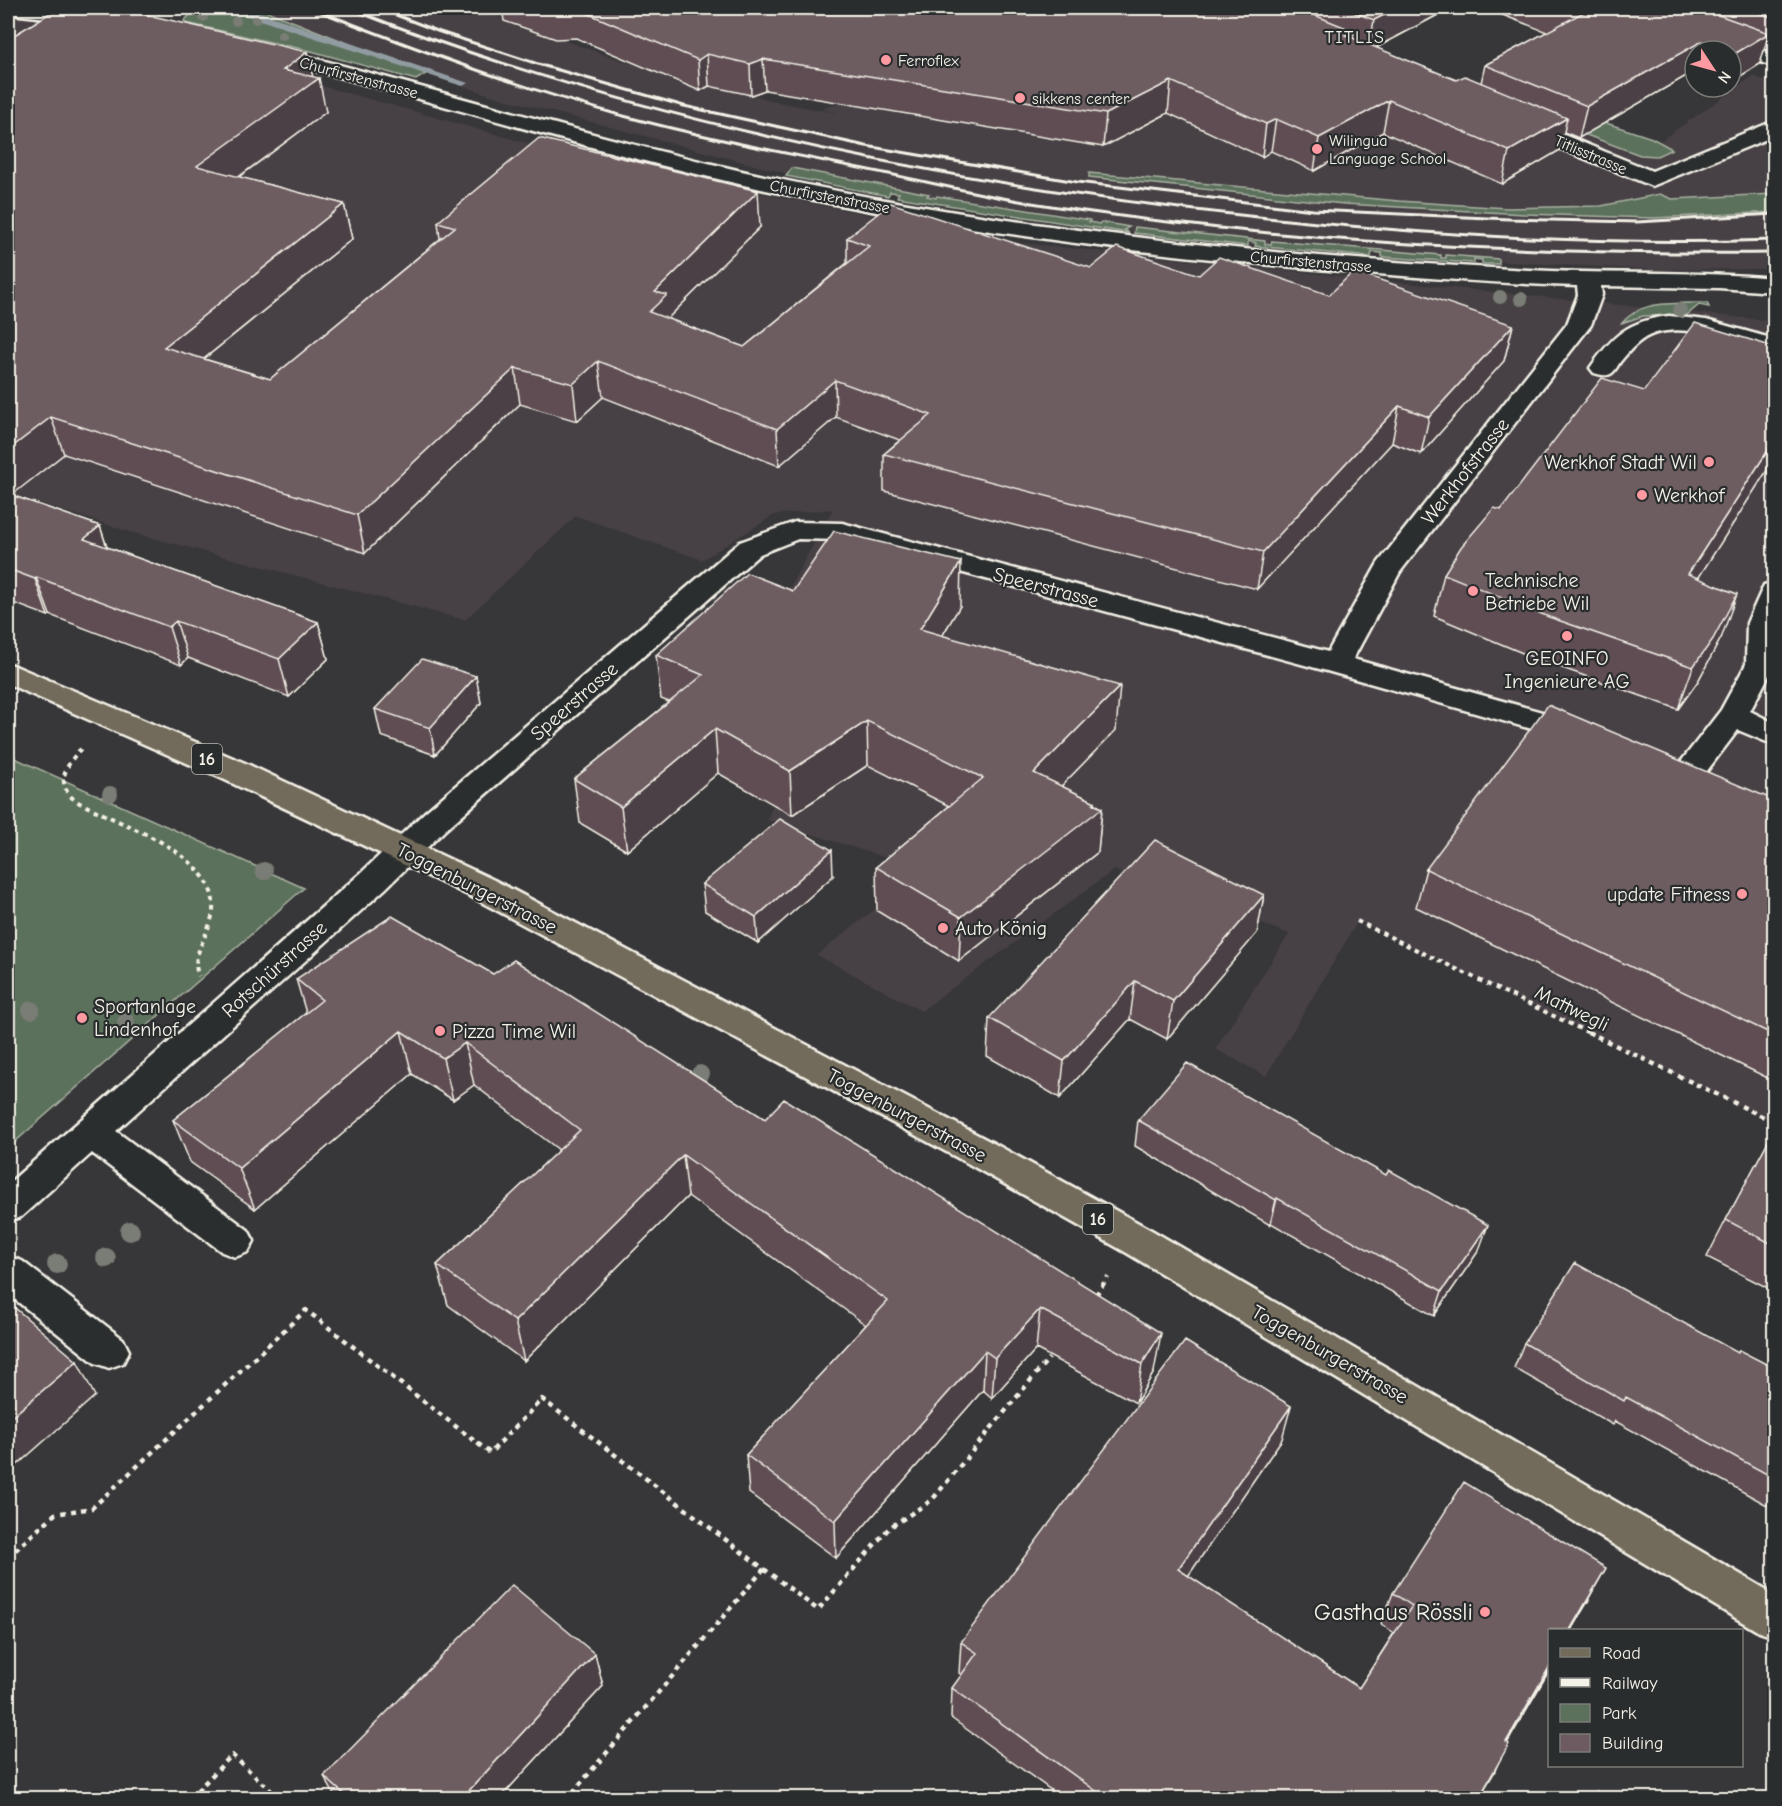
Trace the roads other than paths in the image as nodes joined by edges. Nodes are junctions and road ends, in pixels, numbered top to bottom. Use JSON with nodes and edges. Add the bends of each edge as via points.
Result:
{"nodes":[{"id":1,"x":10,"y":8,"type":"edge"},
{"id":2,"x":84,"y":11,"type":"edge"},
{"id":3,"x":157,"y":16,"type":"edge"},
{"id":4,"x":53,"y":31,"type":"edge"},
{"id":5,"x":1774,"y":43,"type":"edge"},
{"id":6,"x":248,"y":47,"type":"edge"},
{"id":7,"x":1774,"y":61,"type":"edge"},
{"id":8,"x":1501,"y":116,"type":"edge"},
{"id":9,"x":1774,"y":128,"type":"edge"},
{"id":10,"x":1588,"y":279,"type":"junction"},
{"id":11,"x":1774,"y":285,"type":"edge"},
{"id":12,"x":1774,"y":346,"type":"edge"},
{"id":13,"x":1603,"y":368,"type":"dead end"},
{"id":14,"x":1774,"y":591,"type":"edge"},
{"id":15,"x":1336,"y":664,"type":"junction"},
{"id":16,"x":1768,"y":665,"type":"edge"},
{"id":17,"x":8,"y":673,"type":"edge"},
{"id":18,"x":1733,"y":715,"type":"junction"},
{"id":19,"x":1774,"y":735,"type":"edge"},
{"id":20,"x":1609,"y":741,"type":"edge"},
{"id":21,"x":1660,"y":759,"type":"edge"},
{"id":22,"x":1689,"y":772,"type":"junction"},
{"id":23,"x":1718,"y":787,"type":"edge"},
{"id":24,"x":405,"y":850,"type":"junction"},
{"id":25,"x":91,"y":1132,"type":"junction"},
{"id":26,"x":8,"y":1206,"type":"edge"},
{"id":27,"x":235,"y":1241,"type":"dead end"},
{"id":28,"x":8,"y":1272,"type":"edge"},
{"id":29,"x":109,"y":1351,"type":"dead end"},
{"id":30,"x":1774,"y":1617,"type":"edge"}],
"edges":[{"from":1,"to":2,"type":"street"},
{"from":2,"to":3,"type":"street"},
{"from":2,"to":4,"type":"street"},
{"from":5,"to":7,"type":"street","via":[[1703,26]]},
{"from":6,"to":10,"type":"street","name":"Churfirstenstrasse","via":[[632,151],[884,207],[1095,239],[1212,252],[1423,272]]},
{"from":8,"to":9,"type":"street","name":"Titlisstrasse","via":[[1652,179]]},
{"from":10,"to":11,"type":"street","name":"Churfirstenstrasse"},
{"from":10,"to":15,"type":"street","name":"Werkhofstrasse","via":[[1590,296],[1579,325],[1388,569]]},
{"from":12,"to":13,"type":"street","via":[[1707,327],[1670,324],[1640,330],[1622,343]]},
{"from":14,"to":16,"type":"street","via":[[1762,623]]},
{"from":15,"to":20,"type":"street","name":"Speerstrasse"},
{"from":15,"to":24,"type":"street","name":"Speerstrasse","via":[[842,532],[795,530],[750,548]]},
{"from":16,"to":18,"type":"street"},
{"from":17,"to":24,"type":"main road","name":"Toggenburgerstrasse","number":"16"},
{"from":18,"to":19,"type":"street"},
{"from":18,"to":22,"type":"street"},
{"from":21,"to":22,"type":"street"},
{"from":22,"to":23,"type":"street"},
{"from":24,"to":25,"type":"street","name":"Rotschürstrasse"},
{"from":24,"to":30,"type":"main road","name":"Toggenburgerstrasse","number":"16","via":[[1140,1242]]},
{"from":25,"to":26,"type":"street","name":"Rotschürstrasse"},
{"from":25,"to":27,"type":"street"},
{"from":28,"to":29,"type":"street"}]}
